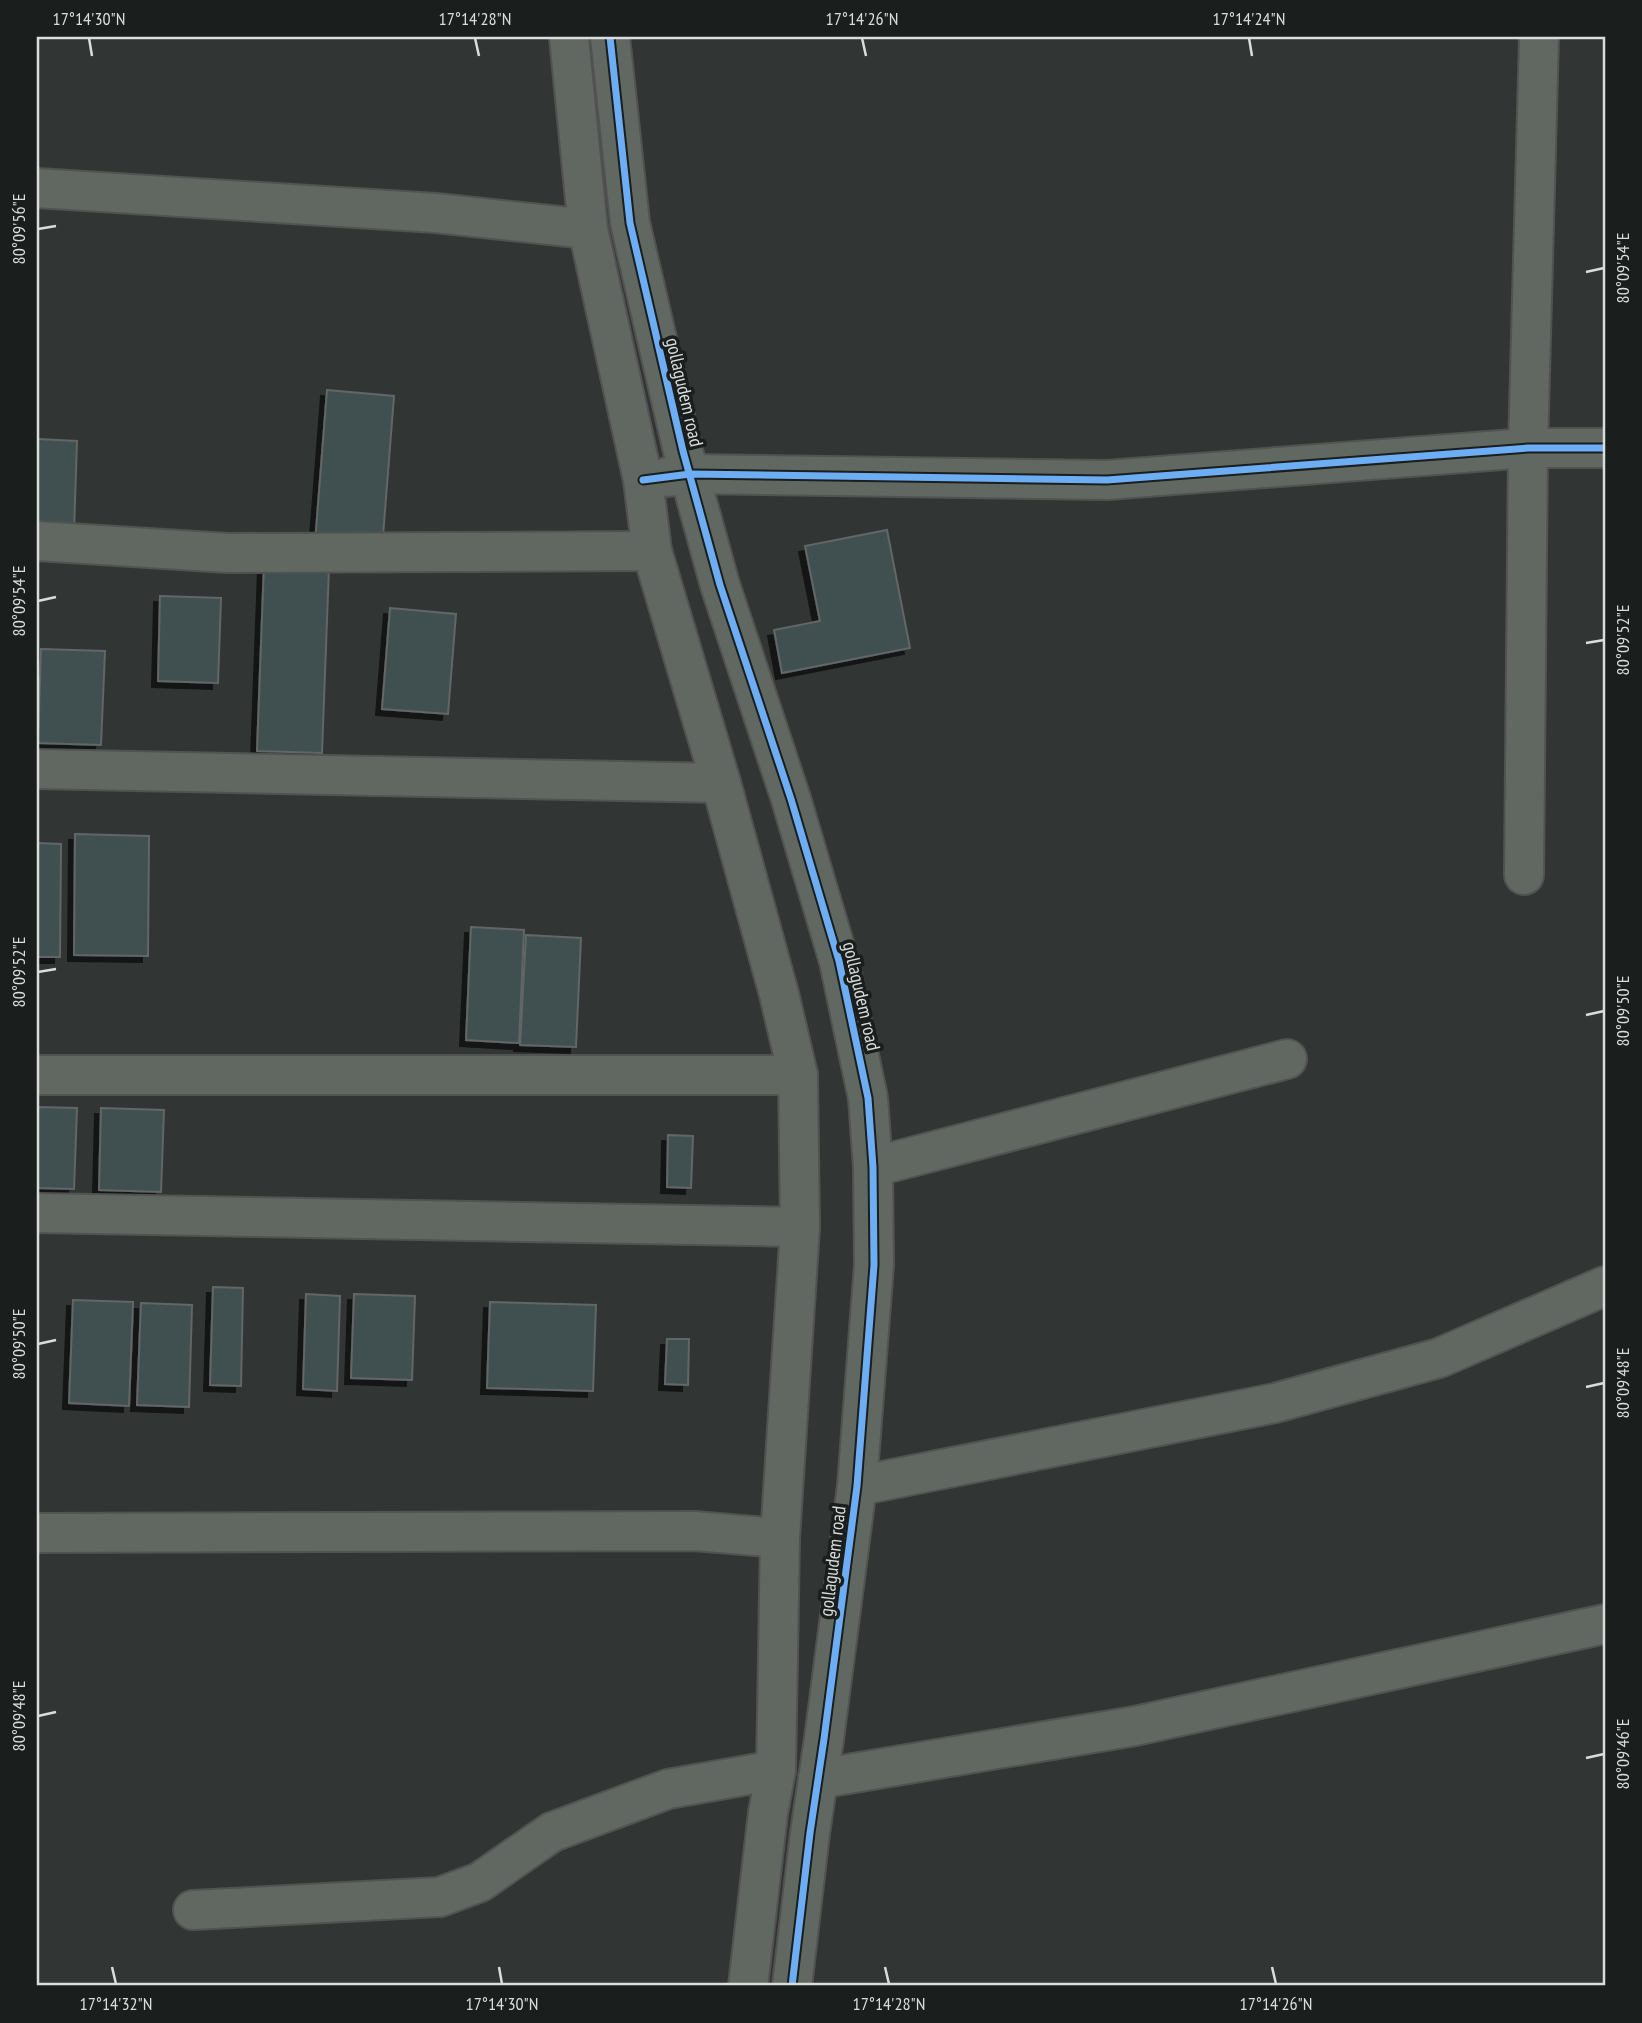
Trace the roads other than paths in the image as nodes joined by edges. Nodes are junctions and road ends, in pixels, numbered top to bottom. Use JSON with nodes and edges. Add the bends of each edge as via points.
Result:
{"nodes":[{"id":1,"x":569,"y":37,"type":"edge"},
{"id":2,"x":610,"y":37,"type":"edge"},
{"id":3,"x":1539,"y":37,"type":"edge"},
{"id":4,"x":37,"y":188,"type":"edge"},
{"id":5,"x":587,"y":229,"type":"junction"},
{"id":6,"x":1528,"y":448,"type":"junction"},
{"id":7,"x":1605,"y":448,"type":"edge"},
{"id":8,"x":690,"y":474,"type":"junction"},
{"id":9,"x":643,"y":480,"type":"junction"},
{"id":10,"x":37,"y":541,"type":"edge"},
{"id":11,"x":652,"y":551,"type":"junction"},
{"id":12,"x":37,"y":769,"type":"edge"},
{"id":13,"x":721,"y":783,"type":"junction"},
{"id":14,"x":1524,"y":875,"type":"dead end"},
{"id":15,"x":1287,"y":1059,"type":"dead end"},
{"id":16,"x":37,"y":1075,"type":"edge"},
{"id":17,"x":798,"y":1076,"type":"junction"},
{"id":18,"x":873,"y":1167,"type":"junction"},
{"id":19,"x":37,"y":1213,"type":"edge"},
{"id":20,"x":800,"y":1227,"type":"junction"},
{"id":21,"x":1605,"y":1286,"type":"edge"},
{"id":22,"x":858,"y":1486,"type":"junction"},
{"id":23,"x":37,"y":1533,"type":"edge"},
{"id":24,"x":780,"y":1538,"type":"junction"},
{"id":25,"x":1605,"y":1624,"type":"edge"},
{"id":26,"x":776,"y":1770,"type":"junction"},
{"id":27,"x":818,"y":1779,"type":"junction"},
{"id":28,"x":193,"y":1910,"type":"dead end"},
{"id":29,"x":748,"y":1986,"type":"edge"},
{"id":30,"x":792,"y":1986,"type":"edge"}],
"edges":[{"from":1,"to":5,"type":"street"},
{"from":2,"to":8,"type":"street","name":"gollagudem road","via":[[630,223]]},
{"from":3,"to":6,"type":"street"},
{"from":4,"to":5,"type":"street","via":[[436,214]]},
{"from":5,"to":9,"type":"street"},
{"from":6,"to":7,"type":"street"},
{"from":6,"to":8,"type":"street","via":[[1107,480]]},
{"from":6,"to":14,"type":"street"},
{"from":8,"to":9,"type":"street"},
{"from":8,"to":18,"type":"street","name":"gollagudem road","via":[[720,585],[792,799],[839,961],[867,1097]]},
{"from":9,"to":11,"type":"street"},
{"from":10,"to":11,"type":"street","via":[[228,553]]},
{"from":11,"to":13,"type":"street"},
{"from":12,"to":13,"type":"street"},
{"from":13,"to":17,"type":"street"},
{"from":15,"to":18,"type":"street"},
{"from":16,"to":17,"type":"street"},
{"from":17,"to":20,"type":"street"},
{"from":18,"to":22,"type":"street","name":"gollagudem road","via":[[874,1265]]},
{"from":19,"to":20,"type":"street"},
{"from":20,"to":24,"type":"street"},
{"from":21,"to":22,"type":"street","via":[[1439,1359],[1287,1399]]},
{"from":22,"to":27,"type":"street","name":"gollagudem road"},
{"from":23,"to":24,"type":"street","via":[[694,1531]]},
{"from":24,"to":26,"type":"street"},
{"from":25,"to":27,"type":"street","via":[[1135,1726]]},
{"from":26,"to":28,"type":"street","via":[[668,1789],[552,1832],[480,1882],[440,1897]]},
{"from":26,"to":29,"type":"street"},
{"from":27,"to":30,"type":"street","name":"gollagudem road"}]}
